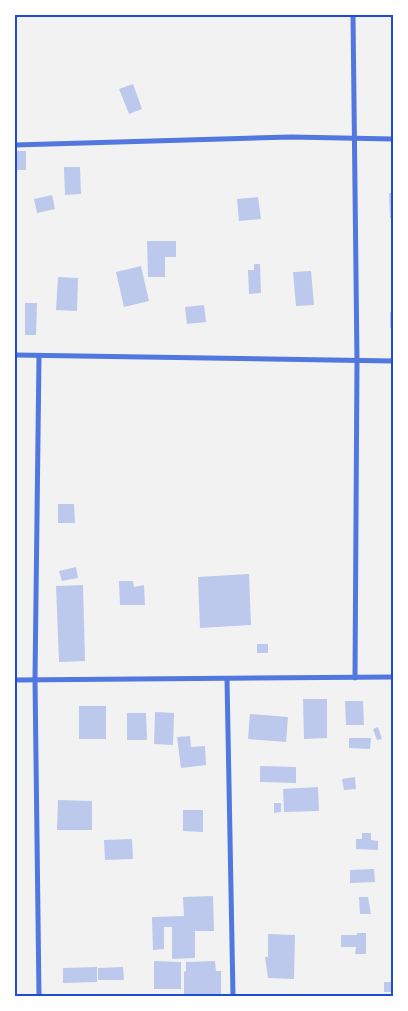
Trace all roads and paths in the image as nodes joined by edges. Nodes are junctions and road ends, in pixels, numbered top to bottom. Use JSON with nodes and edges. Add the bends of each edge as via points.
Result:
{"nodes":[{"id":1,"x":354,"y":15,"type":"edge"},
{"id":2,"x":356,"y":139,"type":"junction"},
{"id":3,"x":393,"y":139,"type":"edge"},
{"id":4,"x":15,"y":145,"type":"edge"},
{"id":5,"x":15,"y":355,"type":"edge"},
{"id":6,"x":39,"y":356,"type":"junction"},
{"id":7,"x":357,"y":361,"type":"junction"},
{"id":8,"x":393,"y":361,"type":"edge"},
{"id":9,"x":393,"y":677,"type":"edge"},
{"id":10,"x":355,"y":678,"type":"junction"},
{"id":11,"x":35,"y":679,"type":"junction"},
{"id":12,"x":227,"y":679,"type":"junction"},
{"id":13,"x":15,"y":680,"type":"edge"},
{"id":14,"x":39,"y":996,"type":"edge"},
{"id":15,"x":233,"y":996,"type":"edge"}],
"edges":[{"from":1,"to":2,"type":"street"},
{"from":2,"to":3,"type":"street"},
{"from":2,"to":4,"type":"street","via":[[291,137]]},
{"from":2,"to":7,"type":"street"},
{"from":5,"to":6,"type":"street"},
{"from":6,"to":7,"type":"street"},
{"from":6,"to":11,"type":"street"},
{"from":7,"to":8,"type":"street"},
{"from":7,"to":10,"type":"street"},
{"from":9,"to":10,"type":"street"},
{"from":10,"to":12,"type":"street"},
{"from":11,"to":12,"type":"street"},
{"from":11,"to":13,"type":"street"},
{"from":11,"to":14,"type":"street"},
{"from":12,"to":15,"type":"street"}]}
